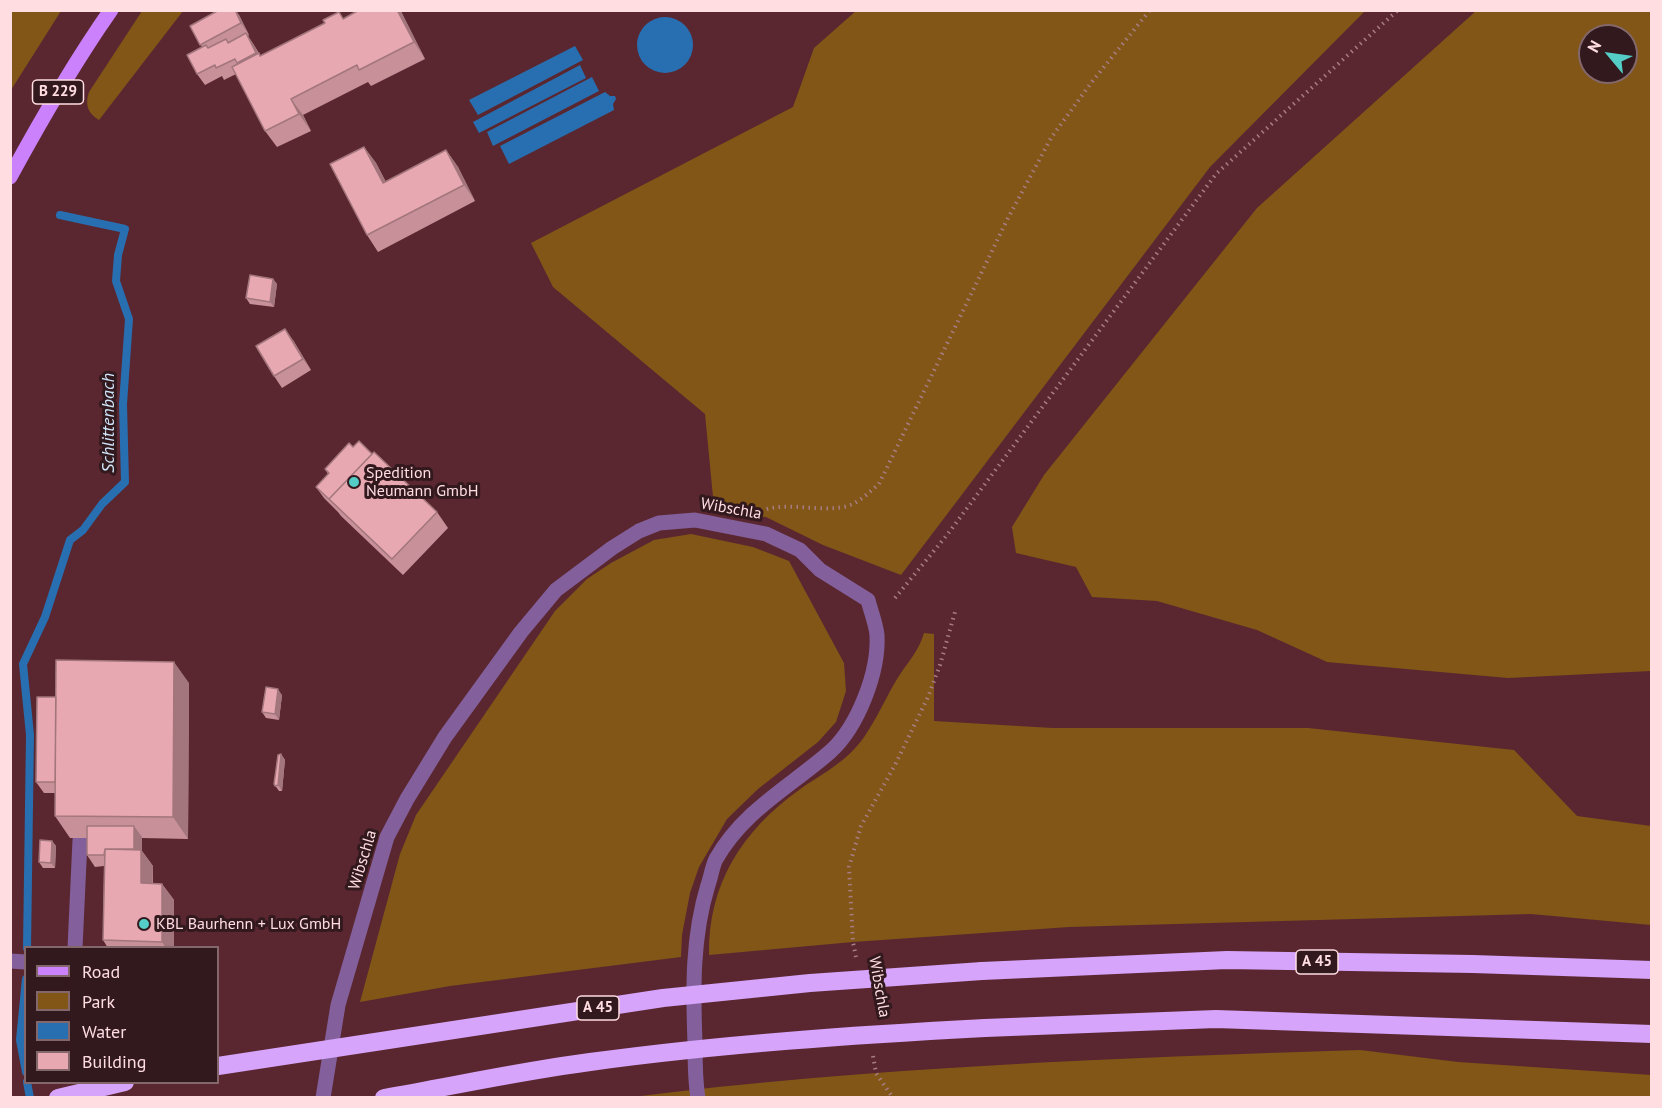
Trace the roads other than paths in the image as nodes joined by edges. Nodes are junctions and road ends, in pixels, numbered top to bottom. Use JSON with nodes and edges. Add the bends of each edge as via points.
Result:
{"nodes":[{"id":1,"x":111,"y":10,"type":"edge"},
{"id":2,"x":10,"y":177,"type":"edge"},
{"id":3,"x":80,"y":840,"type":"edge"},
{"id":4,"x":75,"y":946,"type":"edge"},
{"id":5,"x":1652,"y":970,"type":"edge"},
{"id":6,"x":1652,"y":1034,"type":"edge"},
{"id":7,"x":219,"y":1066,"type":"edge"},
{"id":8,"x":121,"y":1084,"type":"edge"},
{"id":9,"x":58,"y":1098,"type":"edge"},
{"id":10,"x":323,"y":1098,"type":"edge"},
{"id":11,"x":384,"y":1098,"type":"edge"},
{"id":12,"x":698,"y":1098,"type":"edge"}],
"edges":[{"from":1,"to":2,"type":"main road","number":"B 229","via":[[48,108]]},
{"from":3,"to":4,"type":"street"},
{"from":5,"to":7,"type":"highway","number":"A 45","bridge":true,"via":[[1227,960],[982,971],[663,998]]},
{"from":6,"to":11,"type":"highway","bridge":true,"via":[[1216,1019],[985,1028],[717,1046],[588,1062]]},
{"from":8,"to":9,"type":"highway"},
{"from":10,"to":12,"type":"street","name":"Wibschla","via":[[338,1005],[387,837],[407,799],[482,684],[556,590],[639,531],[659,523],[695,520],[766,534],[800,550],[820,570],[868,600],[878,643],[865,697],[851,727],[832,750],[745,820],[716,860],[702,907],[694,956]]}]}
